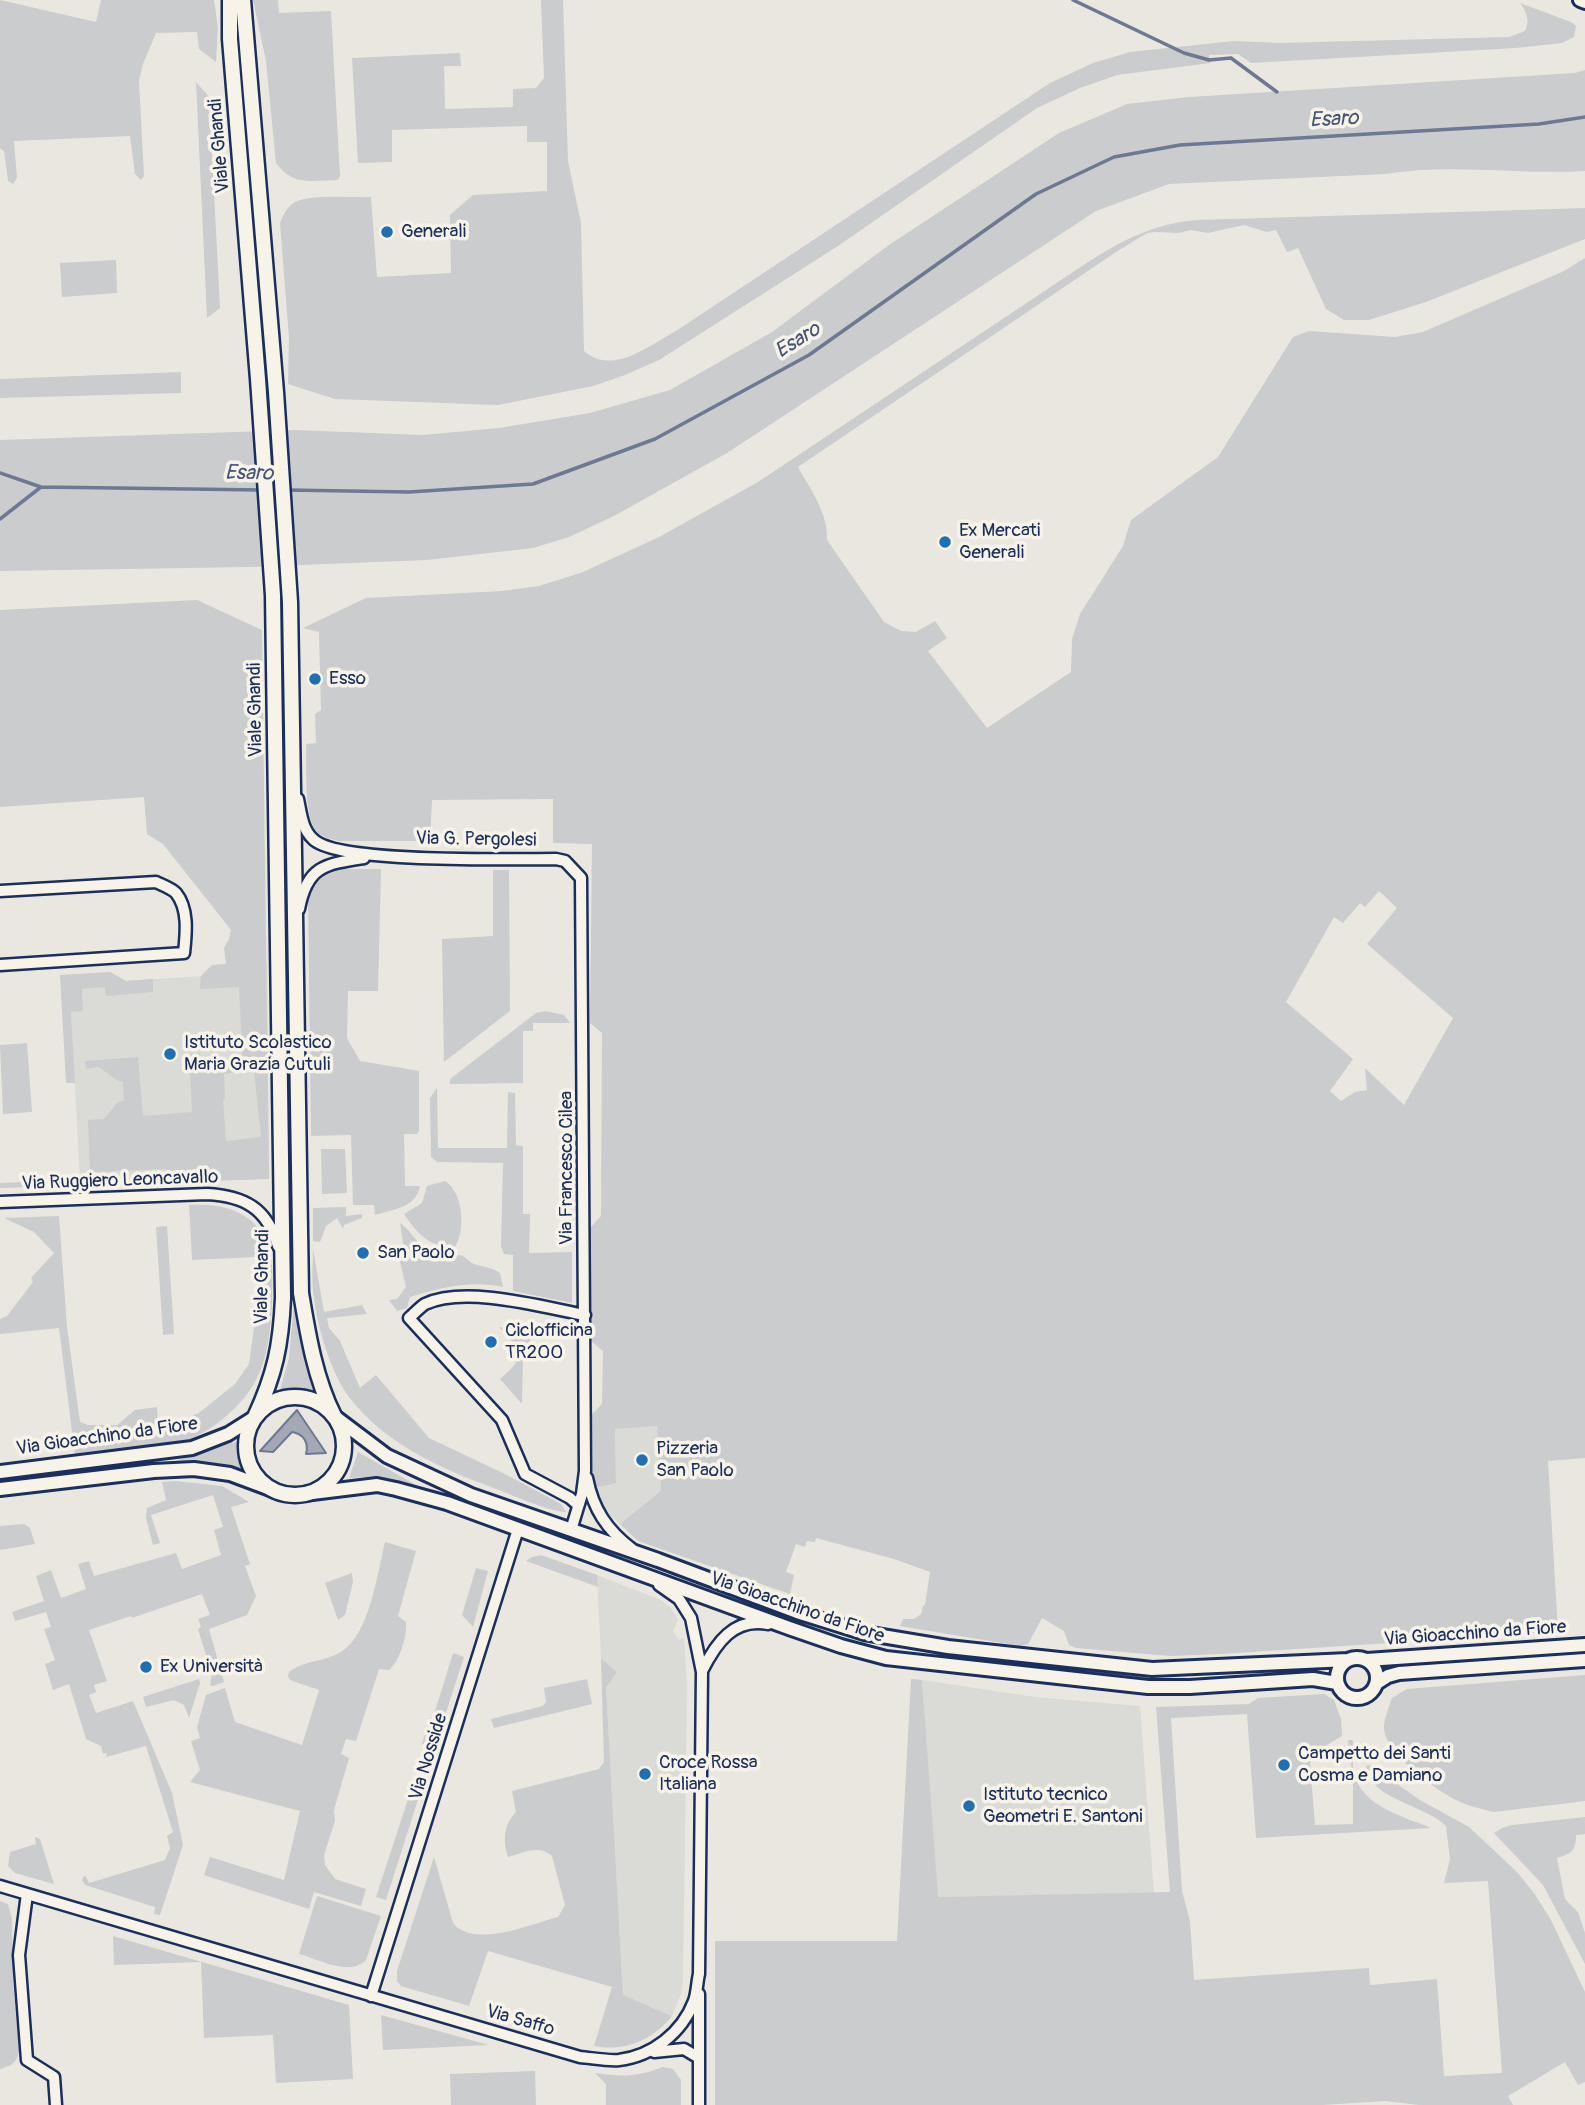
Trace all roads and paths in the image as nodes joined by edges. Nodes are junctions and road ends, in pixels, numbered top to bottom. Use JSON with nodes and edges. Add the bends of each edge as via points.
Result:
{"nodes":[{"id":1,"x":228,"y":0,"type":"edge"},
{"id":2,"x":245,"y":0,"type":"edge"},
{"id":3,"x":292,"y":766,"type":"junction"},
{"id":4,"x":376,"y":856,"type":"junction"},
{"id":5,"x":573,"y":868,"type":"joint"},
{"id":6,"x":0,"y":891,"type":"edge"},
{"id":7,"x":296,"y":948,"type":"junction"},
{"id":8,"x":0,"y":965,"type":"edge"},
{"id":9,"x":0,"y":1202,"type":"edge"},
{"id":10,"x":284,"y":1267,"type":"junction"},
{"id":11,"x":585,"y":1315,"type":"junction"},
{"id":12,"x":334,"y":1416,"type":"junction"},
{"id":13,"x":255,"y":1417,"type":"junction"},
{"id":14,"x":585,"y":1471,"type":"junction"},
{"id":15,"x":0,"y":1472,"type":"edge"},
{"id":16,"x":0,"y":1489,"type":"edge"},
{"id":17,"x":281,"y":1493,"type":"junction"},
{"id":18,"x":304,"y":1494,"type":"junction"},
{"id":19,"x":578,"y":1505,"type":"junction"},
{"id":20,"x":518,"y":1529,"type":"junction"},
{"id":21,"x":570,"y":1530,"type":"junction"},
{"id":22,"x":638,"y":1553,"type":"junction"},
{"id":23,"x":633,"y":1572,"type":"junction"},
{"id":24,"x":789,"y":1628,"type":"junction"},
{"id":25,"x":1585,"y":1645,"type":"edge"},
{"id":26,"x":1348,"y":1660,"type":"junction"},
{"id":27,"x":1367,"y":1660,"type":"junction"},
{"id":28,"x":1585,"y":1660,"type":"edge"},
{"id":29,"x":702,"y":1672,"type":"junction"},
{"id":30,"x":1337,"y":1683,"type":"junction"},
{"id":31,"x":1377,"y":1684,"type":"junction"},
{"id":32,"x":0,"y":1886,"type":"edge"},
{"id":33,"x":27,"y":1894,"type":"junction"},
{"id":34,"x":699,"y":1974,"type":"junction"},
{"id":35,"x":371,"y":1996,"type":"junction"},
{"id":36,"x":648,"y":2053,"type":"junction"},
{"id":37,"x":698,"y":2059,"type":"junction"},
{"id":38,"x":56,"y":2105,"type":"edge"},
{"id":39,"x":699,"y":2105,"type":"edge"}],
"edges":[{"from":1,"to":10,"type":"main road","name":"Viale Ghandi","via":[[273,596]]},
{"from":2,"to":3,"type":"main road","name":"Viale Ghandi","via":[[290,603]]},
{"from":3,"to":4,"type":"street","via":[[303,824],[314,841],[338,851]]},
{"from":3,"to":7,"type":"main road","name":"Viale Ghandi"},
{"from":4,"to":5,"type":"street","name":"Via G. Pergolesi","via":[[556,859]]},
{"from":4,"to":7,"type":"street","via":[[333,863],[310,877],[299,908]]},
{"from":5,"to":11,"type":"street","name":"Via Francesco Cilea","via":[[581,878],[582,895]]},
{"from":6,"to":8,"type":"street","via":[[156,882],[175,892],[187,931],[184,953]]},
{"from":7,"to":12,"type":"main road","name":"Viale Ghandi","via":[[301,1293],[317,1371]]},
{"from":9,"to":10,"type":"street","name":"Via Ruggiero Leoncavallo","via":[[231,1195],[245,1201],[267,1222]]},
{"from":10,"to":13,"type":"main road","name":"Viale Ghandi","via":[[279,1351]]},
{"from":11,"to":14,"type":"street","name":"Via Francesco Cilea"},
{"from":11,"to":19,"type":"street","via":[[495,1297],[459,1296],[425,1304],[409,1318],[502,1420],[525,1474]]},
{"from":12,"to":13,"type":"main road","via":[[314,1400],[288,1397],[264,1407]]},
{"from":12,"to":18,"type":"main road","via":[[344,1442],[338,1470],[318,1490]]},
{"from":12,"to":21,"type":"street","name":"Via Gioacchino da Fiore","via":[[387,1457],[471,1495]]},
{"from":13,"to":15,"type":"street","name":"Via Gioacchino da Fiore","via":[[192,1448]]},
{"from":13,"to":17,"type":"main road","via":[[248,1431],[248,1462],[267,1487]]},
{"from":14,"to":19,"type":"street"},
{"from":14,"to":22,"type":"street","via":[[592,1501],[603,1521]]},
{"from":16,"to":17,"type":"street","name":"Via Gioacchino da Fiore","via":[[194,1469],[230,1474]]},
{"from":17,"to":18,"type":"main road"},
{"from":18,"to":20,"type":"street","name":"Via Gioacchino da Fiore","via":[[377,1485],[447,1503]]},
{"from":19,"to":21,"type":"street"},
{"from":20,"to":23,"type":"street","name":"Via Gioacchino da Fiore"},
{"from":20,"to":35,"type":"street","name":"Via Nosside"},
{"from":21,"to":22,"type":"street","name":"Via Gioacchino da Fiore"},
{"from":22,"to":26,"type":"street","name":"Via Gioacchino da Fiore","via":[[821,1620],[881,1637],[1152,1669]]},
{"from":23,"to":24,"type":"street","name":"Via Gioacchino da Fiore"},
{"from":23,"to":29,"type":"street","name":"Via Saffo","via":[[679,1599],[691,1618]]},
{"from":24,"to":29,"type":"street","via":[[758,1622],[727,1631]]},
{"from":24,"to":30,"type":"street","name":"Via Gioacchino da Fiore","via":[[886,1658],[1149,1687],[1313,1679]]},
{"from":25,"to":27,"type":"street","name":"Via Gioacchino da Fiore"},
{"from":26,"to":27,"type":"street"},
{"from":26,"to":30,"type":"street","via":[[1339,1670]]},
{"from":27,"to":31,"type":"street","via":[[1376,1670]]},
{"from":28,"to":31,"type":"street","name":"Via Gioacchino da Fiore","via":[[1399,1673]]},
{"from":29,"to":34,"type":"street","name":"Via Saffo"},
{"from":30,"to":31,"type":"street","via":[[1344,1694],[1357,1699],[1370,1695]]},
{"from":32,"to":33,"type":"street","name":"Via Saffo"},
{"from":33,"to":35,"type":"street","name":"Via Saffo"},
{"from":33,"to":38,"type":"street","via":[[19,1955],[27,2060],[54,2077]]},
{"from":34,"to":36,"type":"street","name":"Via Saffo","via":[[694,2001],[682,2023]]},
{"from":34,"to":37,"type":"street"},
{"from":35,"to":36,"type":"street","name":"Via Saffo","via":[[580,2057],[618,2060]]},
{"from":36,"to":37,"type":"street","via":[[676,2048],[691,2051]]},
{"from":37,"to":39,"type":"street"}]}
